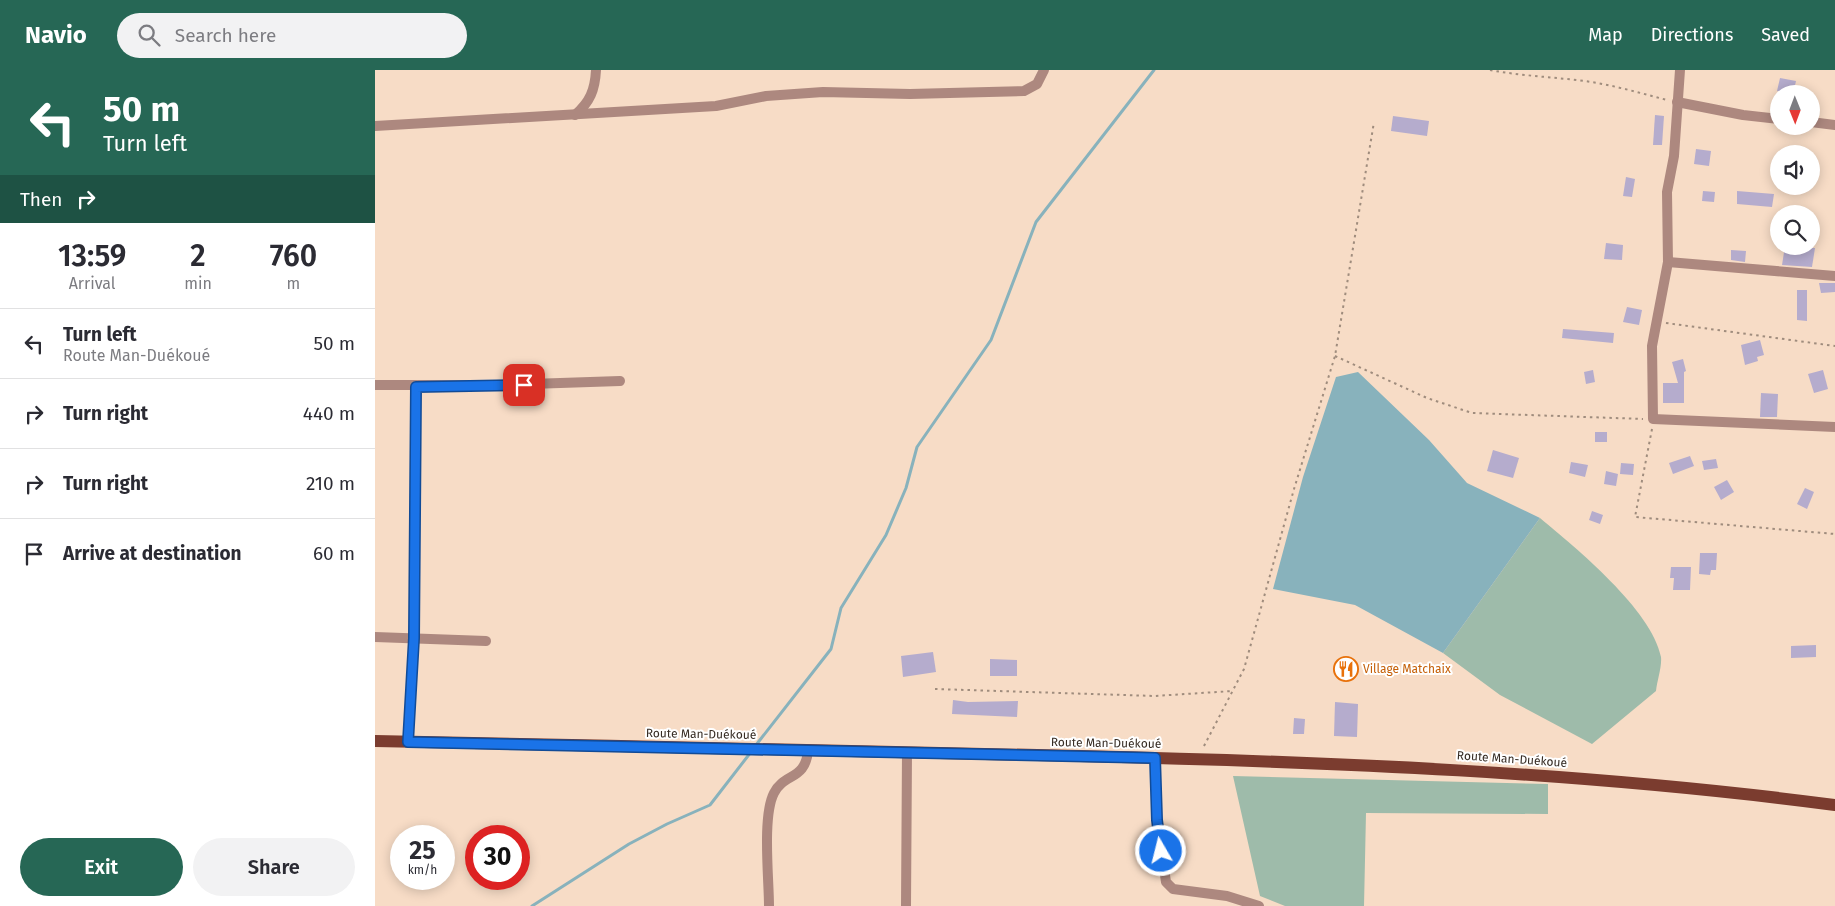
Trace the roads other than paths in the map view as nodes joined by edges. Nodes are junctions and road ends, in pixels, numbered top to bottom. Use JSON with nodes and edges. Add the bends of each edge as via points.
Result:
{"nodes":[{"id":1,"x":595,"y":70,"type":"edge"},
{"id":2,"x":1044,"y":70,"type":"edge"},
{"id":3,"x":1681,"y":70,"type":"edge"},
{"id":4,"x":1677,"y":102,"type":"junction"},
{"id":5,"x":575,"y":115,"type":"junction"},
{"id":6,"x":1770,"y":118,"type":"edge"},
{"id":7,"x":1820,"y":123,"type":"edge"},
{"id":8,"x":1835,"y":125,"type":"edge"},
{"id":9,"x":375,"y":126,"type":"edge"},
{"id":10,"x":1668,"y":262,"type":"junction"},
{"id":11,"x":1835,"y":276,"type":"edge"},
{"id":12,"x":620,"y":381,"type":"dead end"},
{"id":13,"x":375,"y":385,"type":"edge"},
{"id":14,"x":416,"y":387,"type":"junction"},
{"id":15,"x":1835,"y":428,"type":"edge"},
{"id":16,"x":375,"y":637,"type":"edge"},
{"id":17,"x":414,"y":638,"type":"junction"},
{"id":18,"x":486,"y":641,"type":"dead end"},
{"id":19,"x":375,"y":741,"type":"edge"},
{"id":20,"x":408,"y":742,"type":"junction"},
{"id":21,"x":808,"y":750,"type":"junction"},
{"id":22,"x":907,"y":752,"type":"junction"},
{"id":23,"x":1155,"y":758,"type":"junction"},
{"id":24,"x":1835,"y":805,"type":"edge"},
{"id":25,"x":769,"y":906,"type":"edge"},
{"id":26,"x":906,"y":906,"type":"edge"},
{"id":27,"x":1259,"y":906,"type":"edge"}],
"edges":[{"from":1,"to":5,"type":"street","via":[[592,93],[587,104]]},
{"from":2,"to":5,"type":"street","via":[[1037,84],[1024,91],[823,92],[766,96],[717,106]]},
{"from":3,"to":4,"type":"street"},
{"from":4,"to":6,"type":"street"},
{"from":4,"to":10,"type":"street","via":[[1674,156],[1667,192]]},
{"from":5,"to":9,"type":"street"},
{"from":7,"to":8,"type":"street"},
{"from":10,"to":11,"type":"street"},
{"from":10,"to":15,"type":"street","via":[[1652,346],[1653,420]]},
{"from":12,"to":14,"type":"street"},
{"from":13,"to":14,"type":"street"},
{"from":14,"to":17,"type":"street"},
{"from":16,"to":17,"type":"street"},
{"from":17,"to":18,"type":"street"},
{"from":17,"to":20,"type":"street"},
{"from":19,"to":20,"type":"main road","name":"Route Man-Duékoué"},
{"from":20,"to":21,"type":"main road","name":"Route Man-Duékoué"},
{"from":21,"to":22,"type":"main road","name":"Route Man-Duékoué"},
{"from":21,"to":25,"type":"street","via":[[804,767],[777,789],[769,808]]},
{"from":22,"to":23,"type":"main road","name":"Route Man-Duékoué"},
{"from":22,"to":26,"type":"street"},
{"from":23,"to":24,"type":"main road","name":"Route Man-Duékoué","via":[[1461,769],[1701,788]]},
{"from":23,"to":27,"type":"street","via":[[1157,820],[1166,882],[1173,889],[1227,896]]}]}
